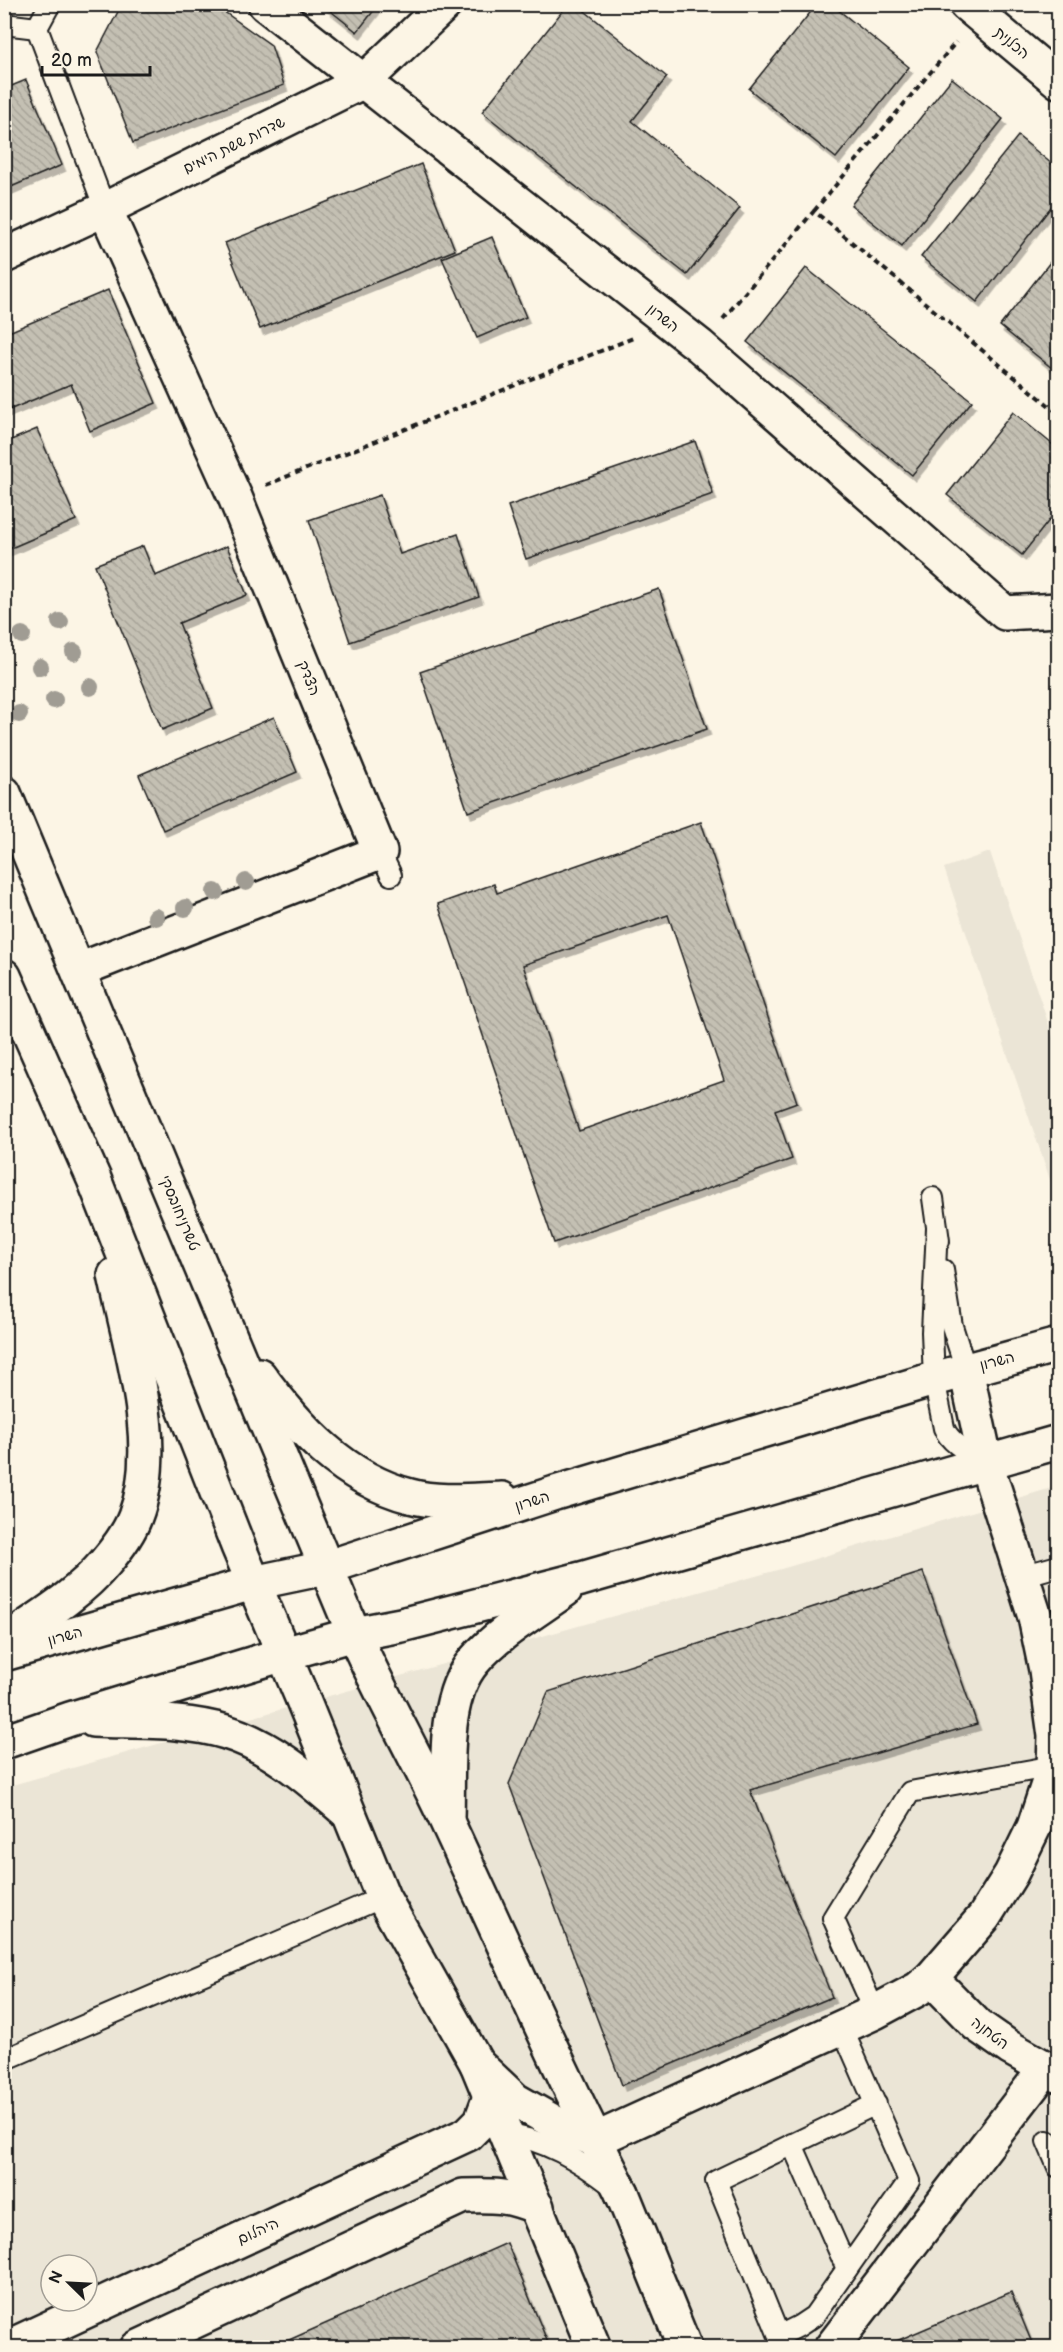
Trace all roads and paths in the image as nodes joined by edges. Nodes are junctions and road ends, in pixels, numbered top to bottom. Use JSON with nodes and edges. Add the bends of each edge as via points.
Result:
{"nodes":[{"id":1,"x":50,"y":4,"type":"edge"},
{"id":2,"x":266,"y":4,"type":"edge"},
{"id":3,"x":444,"y":4,"type":"edge"},
{"id":4,"x":972,"y":10,"type":"edge"},
{"id":5,"x":4,"y":24,"type":"edge"},
{"id":6,"x":37,"y":28,"type":"junction"},
{"id":7,"x":364,"y":81,"type":"junction"},
{"id":8,"x":1059,"y":81,"type":"edge"},
{"id":9,"x":105,"y":209,"type":"junction"},
{"id":10,"x":814,"y":212,"type":"junction"},
{"id":11,"x":4,"y":256,"type":"edge"},
{"id":12,"x":670,"y":323,"type":"junction"},
{"id":13,"x":700,"y":346,"type":"junction"},
{"id":14,"x":1059,"y":413,"type":"edge"},
{"id":15,"x":235,"y":497,"type":"junction"},
{"id":16,"x":1059,"y":610,"type":"edge"},
{"id":17,"x":4,"y":793,"type":"edge"},
{"id":18,"x":79,"y":970,"type":"junction"},
{"id":19,"x":4,"y":976,"type":"edge"},
{"id":20,"x":94,"y":1179,"type":"junction"},
{"id":21,"x":933,"y":1198,"type":"dead end"},
{"id":22,"x":937,"y":1228,"type":"junction"},
{"id":23,"x":234,"y":1341,"type":"junction"},
{"id":24,"x":1059,"y":1345,"type":"edge"},
{"id":25,"x":966,"y":1370,"type":"junction"},
{"id":26,"x":934,"y":1379,"type":"junction"},
{"id":27,"x":1059,"y":1442,"type":"edge"},
{"id":28,"x":986,"y":1463,"type":"junction"},
{"id":29,"x":555,"y":1493,"type":"junction"},
{"id":30,"x":1059,"y":1566,"type":"edge"},
{"id":31,"x":325,"y":1568,"type":"junction"},
{"id":32,"x":1022,"y":1576,"type":"junction"},
{"id":33,"x":581,"y":1579,"type":"junction"},
{"id":34,"x":253,"y":1583,"type":"junction"},
{"id":35,"x":354,"y":1634,"type":"junction"},
{"id":36,"x":4,"y":1642,"type":"edge"},
{"id":37,"x":4,"y":1654,"type":"edge"},
{"id":38,"x":284,"y":1654,"type":"junction"},
{"id":39,"x":70,"y":1719,"type":"junction"},
{"id":40,"x":4,"y":1742,"type":"edge"},
{"id":41,"x":1054,"y":1778,"type":"edge"},
{"id":42,"x":349,"y":1814,"type":"junction"},
{"id":43,"x":447,"y":1822,"type":"junction"},
{"id":44,"x":383,"y":1897,"type":"junction"},
{"id":45,"x":931,"y":1978,"type":"junction"},
{"id":46,"x":875,"y":2012,"type":"junction"},
{"id":47,"x":842,"y":2028,"type":"junction"},
{"id":48,"x":4,"y":2060,"type":"edge"},
{"id":49,"x":477,"y":2064,"type":"junction"},
{"id":50,"x":1052,"y":2071,"type":"edge"},
{"id":51,"x":491,"y":2094,"type":"junction"},
{"id":52,"x":876,"y":2104,"type":"junction"},
{"id":53,"x":470,"y":2131,"type":"junction"},
{"id":54,"x":508,"y":2134,"type":"junction"},
{"id":55,"x":595,"y":2140,"type":"junction"},
{"id":56,"x":1047,"y":2141,"type":"dead end"},
{"id":57,"x":792,"y":2144,"type":"junction"},
{"id":58,"x":1059,"y":2167,"type":"edge"},
{"id":59,"x":622,"y":2193,"type":"junction"},
{"id":60,"x":537,"y":2207,"type":"junction"},
{"id":61,"x":847,"y":2269,"type":"junction"},
{"id":62,"x":6,"y":2348,"type":"edge"},
{"id":63,"x":137,"y":2348,"type":"edge"},
{"id":64,"x":594,"y":2348,"type":"edge"},
{"id":65,"x":685,"y":2348,"type":"edge"},
{"id":66,"x":831,"y":2348,"type":"edge"}],
"edges":[{"from":1,"to":6,"type":"lane"},
{"from":2,"to":7,"type":"main road","name":"השרון"},
{"from":3,"to":7,"type":"main road","name":"שדרות ששת הימים"},
{"from":4,"to":8,"type":"main road","name":"הכלנית"},
{"from":4,"to":10,"type":"path"},
{"from":5,"to":6,"type":"lane"},
{"from":6,"to":9,"type":"lane"},
{"from":7,"to":9,"type":"main road","name":"שדרות ששת הימים"},
{"from":7,"to":12,"type":"main road","name":"השרון"},
{"from":9,"to":11,"type":"main road","name":"שדרות ששת הימים"},
{"from":9,"to":15,"type":"main road","name":"הצדק"},
{"from":10,"to":13,"type":"path"},
{"from":10,"to":14,"type":"path"},
{"from":12,"to":13,"type":"main road","name":"השרון"},
{"from":12,"to":15,"type":"path"},
{"from":13,"to":16,"type":"main road","name":"השרון","via":[[1005,613]]},
{"from":15,"to":18,"type":"main road","name":"הצדק","via":[[385,864]]},
{"from":17,"to":18,"type":"main road","name":"טשרניחובסקי"},
{"from":18,"to":23,"type":"main road","name":"טשרניחובסקי"},
{"from":19,"to":20,"type":"main road"},
{"from":20,"to":34,"type":"main road"},
{"from":20,"to":36,"type":"main road","via":[[142,1406],[146,1472],[141,1500],[134,1520],[104,1564],[57,1605]]},
{"from":21,"to":22,"type":"lane"},
{"from":22,"to":25,"type":"lane","via":[[952,1326]]},
{"from":22,"to":26,"type":"lane"},
{"from":23,"to":29,"type":"main road","via":[[298,1424],[320,1446],[363,1477],[411,1497],[441,1500]]},
{"from":23,"to":31,"type":"main road","name":"טשרניחובסקי"},
{"from":24,"to":25,"type":"main road","name":"השרון"},
{"from":25,"to":26,"type":"main road","name":"השרון"},
{"from":25,"to":28,"type":"main road"},
{"from":26,"to":28,"type":"lane","via":[[946,1433]]},
{"from":26,"to":29,"type":"main road","name":"השרון"},
{"from":27,"to":28,"type":"main road"},
{"from":28,"to":32,"type":"main road"},
{"from":28,"to":33,"type":"main road"},
{"from":29,"to":31,"type":"main road","name":"השרון"},
{"from":30,"to":32,"type":"lane"},
{"from":31,"to":34,"type":"main road","name":"השרון"},
{"from":31,"to":35,"type":"main road","name":"טשרניחובסקי"},
{"from":32,"to":41,"type":"main road","via":[[1046,1670],[1055,1736]]},
{"from":33,"to":35,"type":"main road"},
{"from":33,"to":43,"type":"main road","via":[[493,1643],[475,1660],[460,1683],[451,1716]]},
{"from":34,"to":37,"type":"main road","name":"השרון"},
{"from":34,"to":38,"type":"main road"},
{"from":35,"to":38,"type":"main road"},
{"from":35,"to":43,"type":"main road","name":"טשרניחובסקי"},
{"from":38,"to":39,"type":"main road"},
{"from":38,"to":42,"type":"main road"},
{"from":39,"to":40,"type":"main road"},
{"from":39,"to":42,"type":"main road","via":[[202,1726],[227,1732],[286,1763]]},
{"from":41,"to":45,"type":"main road","via":[[1011,1874],[984,1917]]},
{"from":41,"to":46,"type":"lane","via":[[910,1792],[833,1918]]},
{"from":42,"to":44,"type":"main road"},
{"from":43,"to":55,"type":"main road","name":"טשרניחובסקי"},
{"from":44,"to":48,"type":"lane"},
{"from":44,"to":49,"type":"main road"},
{"from":45,"to":46,"type":"main road"},
{"from":45,"to":50,"type":"main road","name":"הטחנה","via":[[977,2025]]},
{"from":46,"to":47,"type":"main road"},
{"from":47,"to":52,"type":"lane"},
{"from":47,"to":55,"type":"main road"},
{"from":49,"to":51,"type":"main road"},
{"from":49,"to":55,"type":"main road","via":[[515,2100]]},
{"from":50,"to":66,"type":"main road"},
{"from":51,"to":53,"type":"main road","via":[[481,2121]]},
{"from":51,"to":54,"type":"main road"},
{"from":52,"to":57,"type":"lane"},
{"from":52,"to":61,"type":"lane","via":[[909,2181]]},
{"from":53,"to":54,"type":"lane"},
{"from":53,"to":62,"type":"main road","name":"היהלום"},
{"from":54,"to":59,"type":"lane","via":[[547,2145],[582,2162]]},
{"from":54,"to":60,"type":"main road"},
{"from":55,"to":59,"type":"main road","name":"טשרניחובסקי"},
{"from":56,"to":58,"type":"lane"},
{"from":57,"to":61,"type":"lane"},
{"from":57,"to":61,"type":"lane","via":[[716,2181],[779,2336],[814,2316]]},
{"from":59,"to":65,"type":"main road","name":"טשרניחובסקי"},
{"from":60,"to":63,"type":"main road","via":[[499,2195],[463,2196]]},
{"from":60,"to":64,"type":"main road"}]}
